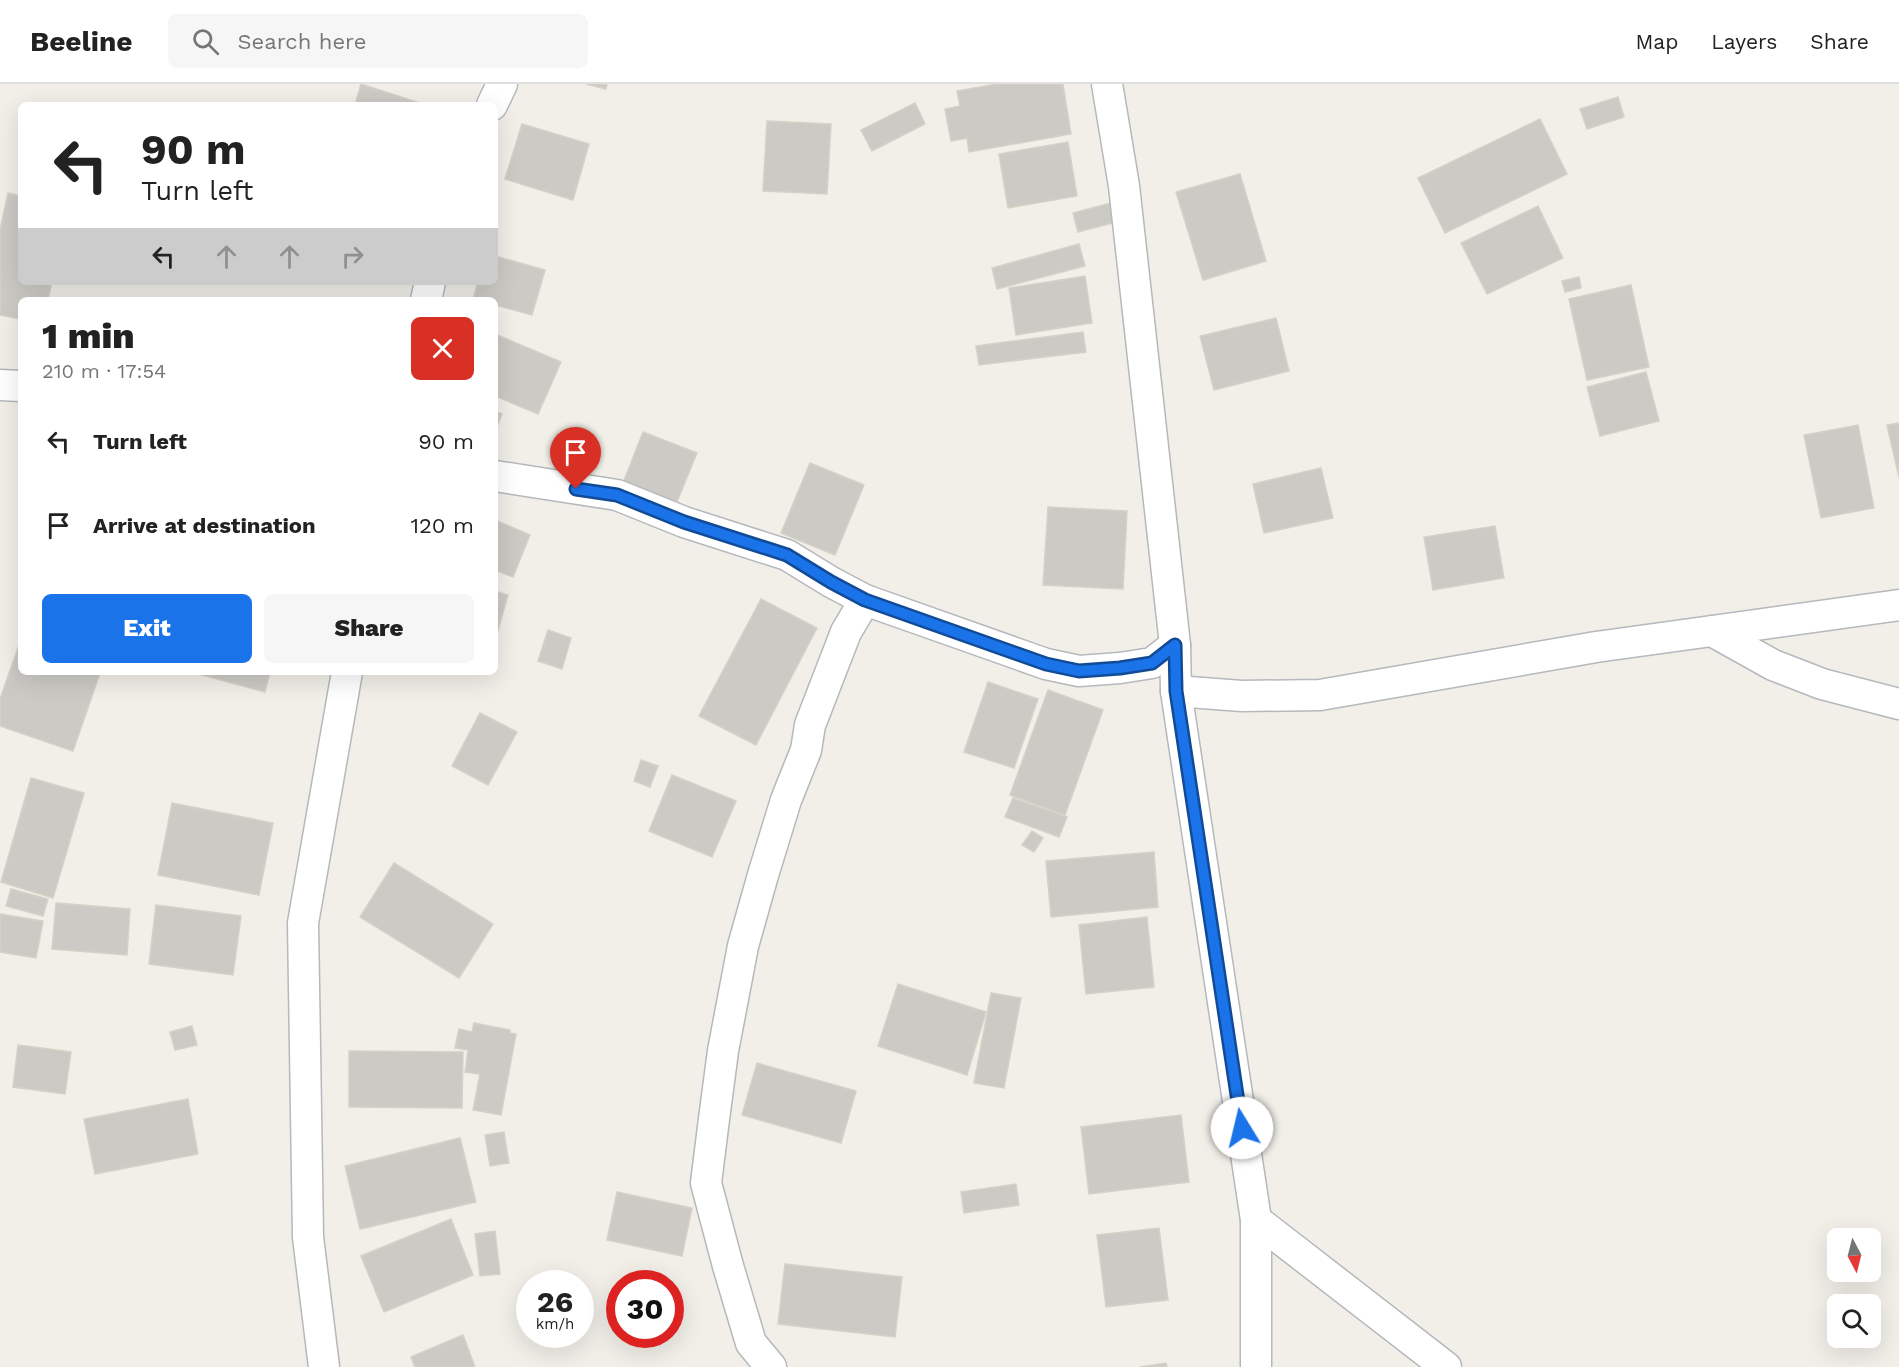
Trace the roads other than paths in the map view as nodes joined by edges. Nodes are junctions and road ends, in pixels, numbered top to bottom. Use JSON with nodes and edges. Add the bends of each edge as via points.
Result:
{"nodes":[{"id":1,"x":502,"y":84,"type":"edge"},
{"id":2,"x":1107,"y":84,"type":"edge"},
{"id":3,"x":493,"y":102,"type":"edge"},
{"id":4,"x":0,"y":385,"type":"edge"},
{"id":5,"x":18,"y":386,"type":"edge"},
{"id":6,"x":498,"y":476,"type":"edge"},
{"id":7,"x":865,"y":600,"type":"junction"},
{"id":8,"x":1899,"y":605,"type":"edge"},
{"id":9,"x":1712,"y":631,"type":"junction"},
{"id":10,"x":1175,"y":645,"type":"junction"},
{"id":11,"x":346,"y":675,"type":"edge"},
{"id":12,"x":1176,"y":691,"type":"junction"},
{"id":13,"x":1899,"y":704,"type":"edge"},
{"id":14,"x":1256,"y":1220,"type":"junction"},
{"id":15,"x":324,"y":1367,"type":"edge"},
{"id":16,"x":771,"y":1367,"type":"edge"},
{"id":17,"x":1256,"y":1367,"type":"edge"},
{"id":18,"x":1446,"y":1367,"type":"edge"}],
"edges":[{"from":1,"to":3,"type":"street"},
{"from":2,"to":10,"type":"street","via":[[1124,186]]},
{"from":4,"to":5,"type":"street"},
{"from":6,"to":7,"type":"street","via":[[617,495],[684,522],[787,555]]},
{"from":7,"to":10,"type":"street","via":[[1046,664],[1079,671],[1152,663]]},
{"from":7,"to":16,"type":"street","via":[[846,632],[810,725],[806,750],[786,800],[743,946],[723,1051],[706,1183],[751,1344]]},
{"from":8,"to":9,"type":"street"},
{"from":9,"to":12,"type":"street","via":[[1320,695],[1242,696]]},
{"from":9,"to":13,"type":"street","via":[[1773,665],[1822,684]]},
{"from":10,"to":12,"type":"street"},
{"from":11,"to":15,"type":"street","via":[[303,923],[308,1237]]},
{"from":12,"to":14,"type":"street"},
{"from":14,"to":17,"type":"street"},
{"from":14,"to":18,"type":"street"}]}
